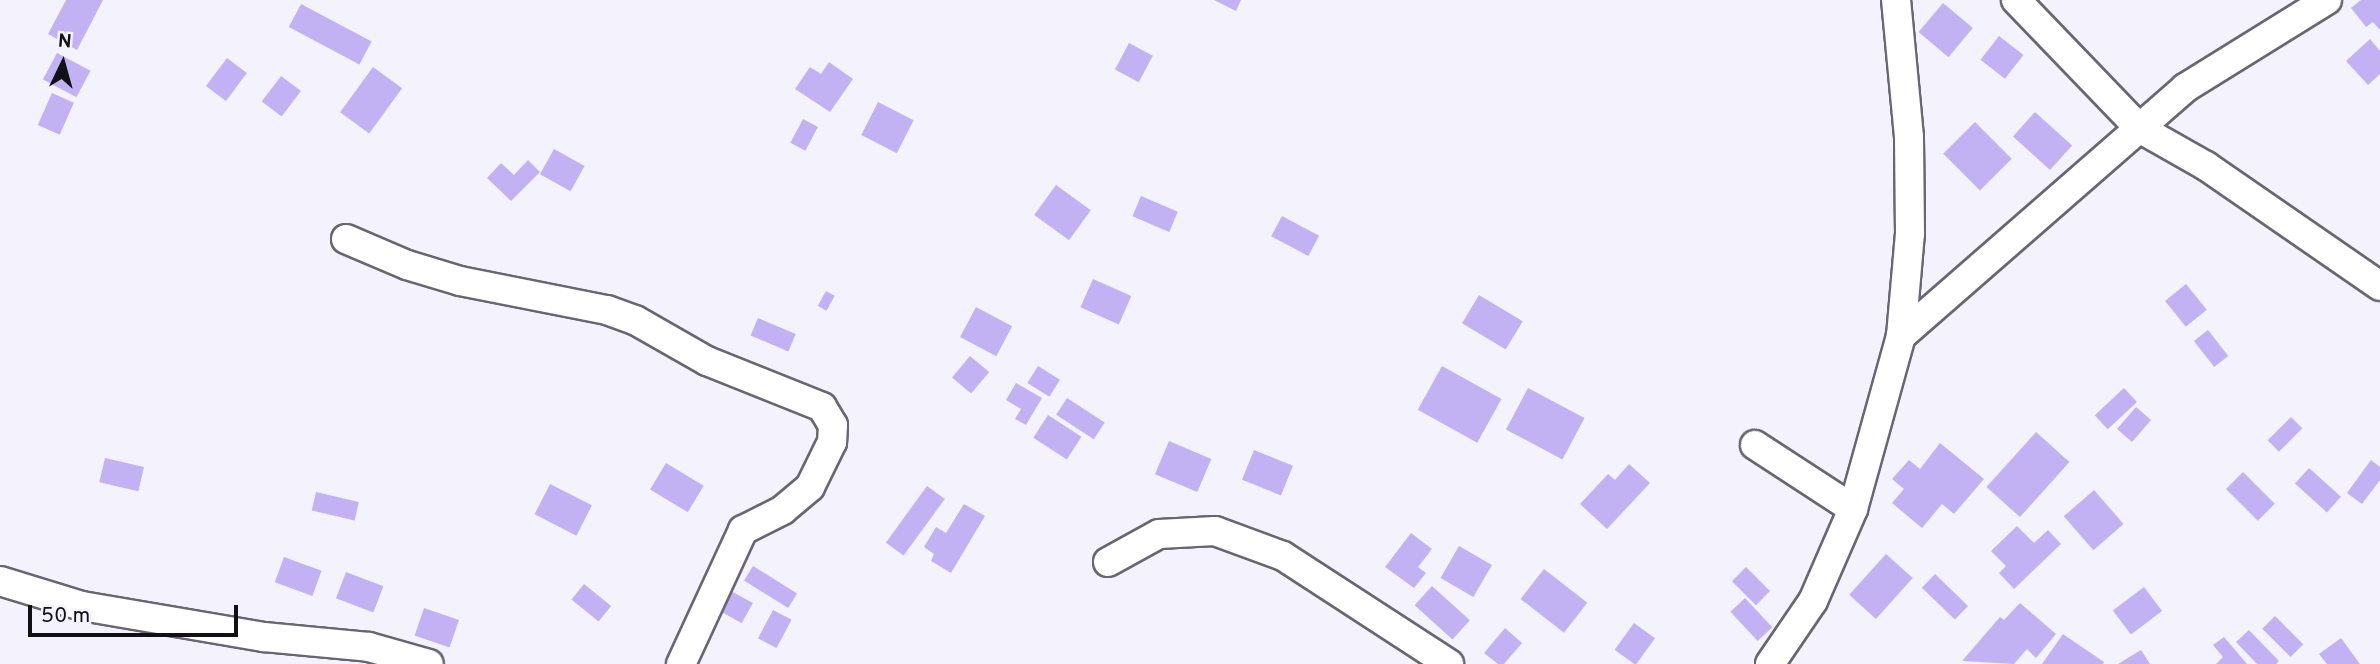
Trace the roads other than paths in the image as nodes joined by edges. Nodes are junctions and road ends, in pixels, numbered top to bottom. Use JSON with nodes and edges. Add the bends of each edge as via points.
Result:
{"nodes":[{"id":1,"x":1896,"y":0,"type":"edge"},
{"id":2,"x":2016,"y":0,"type":"edge"},
{"id":3,"x":2328,"y":0,"type":"edge"},
{"id":4,"x":2140,"y":128,"type":"junction"},
{"id":5,"x":346,"y":239,"type":"dead end"},
{"id":6,"x":2380,"y":286,"type":"edge"},
{"id":7,"x":1901,"y":336,"type":"junction"},
{"id":8,"x":1755,"y":445,"type":"dead end"},
{"id":9,"x":1853,"y":509,"type":"junction"},
{"id":10,"x":1108,"y":562,"type":"dead end"},
{"id":11,"x":0,"y":581,"type":"edge"},
{"id":12,"x":429,"y":664,"type":"edge"},
{"id":13,"x":681,"y":664,"type":"edge"},
{"id":14,"x":1449,"y":664,"type":"edge"},
{"id":15,"x":1770,"y":664,"type":"edge"}],
"edges":[{"from":1,"to":7,"type":"street","via":[[1909,137],[1910,234]]},
{"from":2,"to":4,"type":"street"},
{"from":3,"to":4,"type":"street","via":[[2216,67]]},
{"from":4,"to":6,"type":"street","via":[[2206,166]]},
{"from":4,"to":7,"type":"street"},
{"from":5,"to":13,"type":"street","via":[[460,281],[607,310],[707,361],[822,407],[833,425],[832,442],[810,486],[783,510],[743,530]]},
{"from":7,"to":9,"type":"street"},
{"from":8,"to":9,"type":"street"},
{"from":9,"to":15,"type":"street","via":[[1813,601]]},
{"from":10,"to":14,"type":"street","via":[[1159,534],[1215,531],[1283,556]]},
{"from":11,"to":12,"type":"street","via":[[82,606],[264,637],[369,648]]}]}
